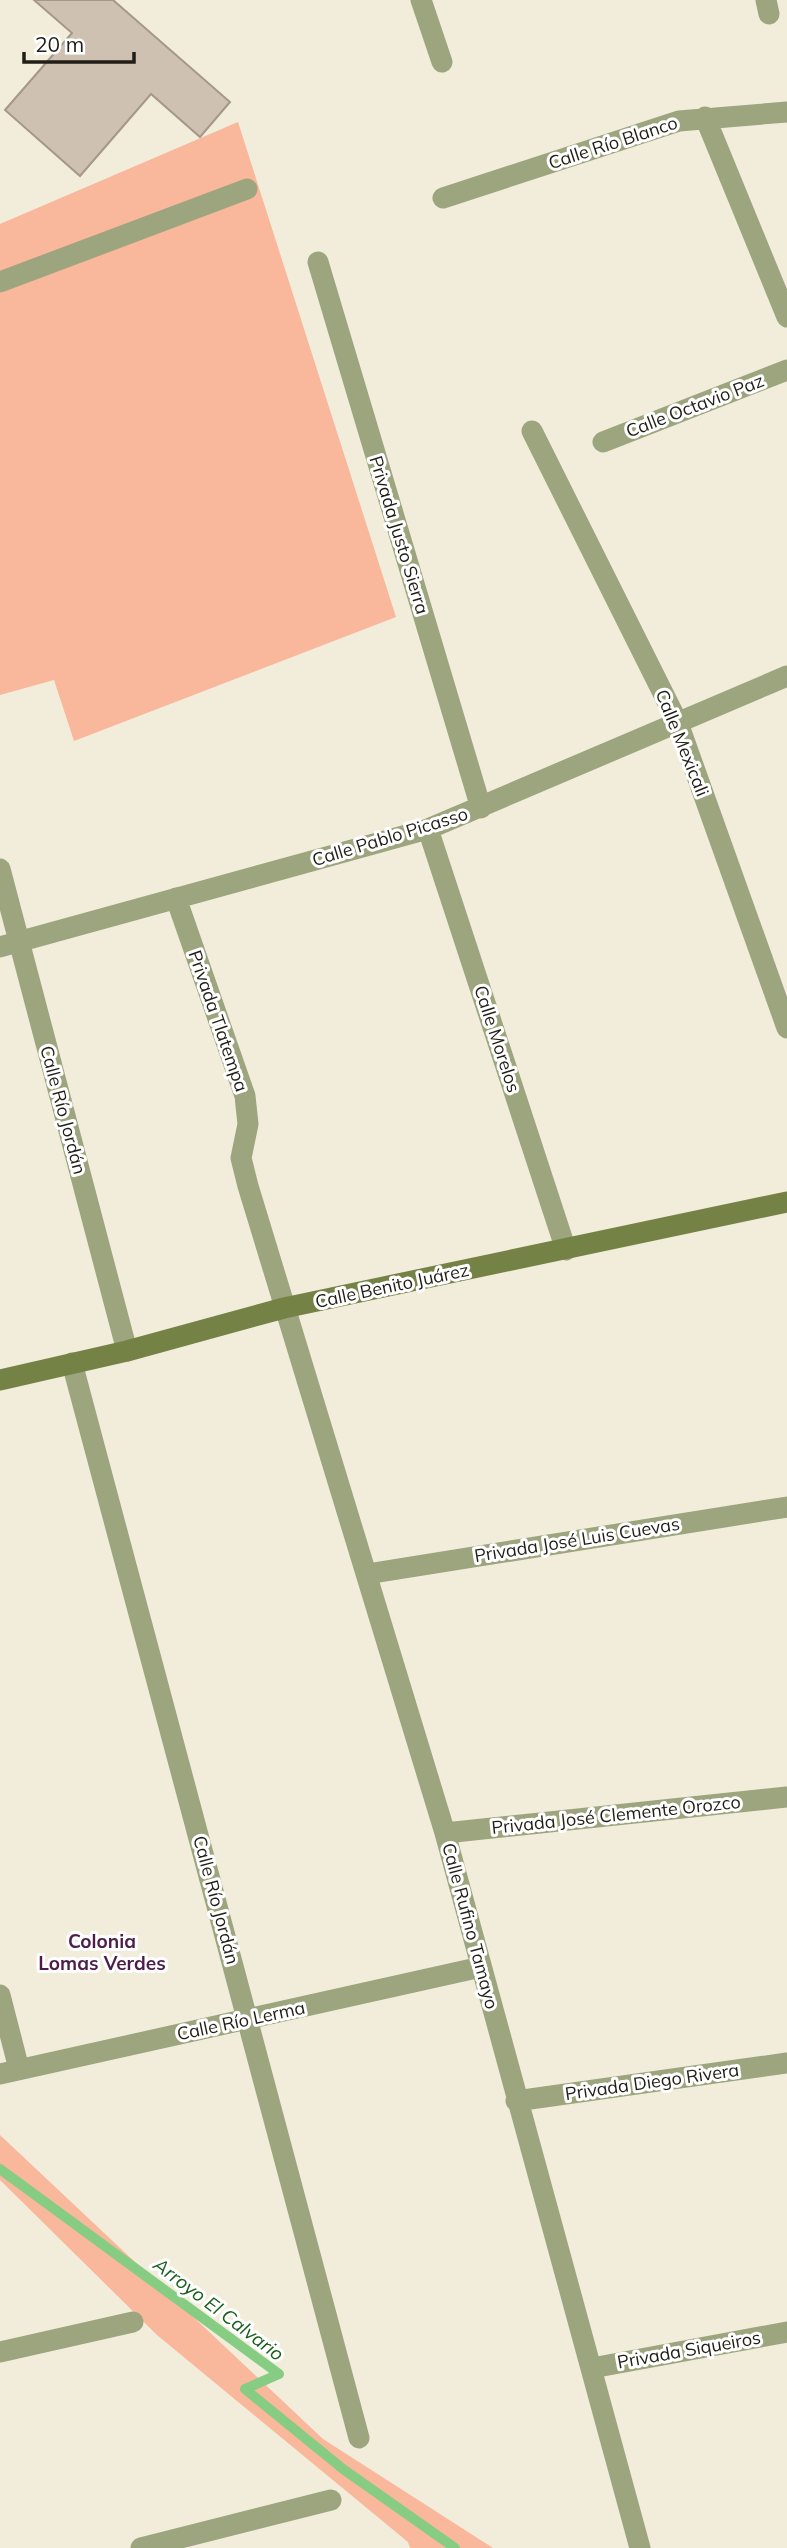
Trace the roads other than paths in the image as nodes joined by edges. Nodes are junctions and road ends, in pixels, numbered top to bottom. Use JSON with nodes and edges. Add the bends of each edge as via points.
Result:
{"nodes":[{"id":1,"x":421,"y":0,"type":"edge"},
{"id":2,"x":442,"y":62,"type":"dead end"},
{"id":3,"x":787,"y":112,"type":"edge"},
{"id":4,"x":705,"y":117,"type":"junction"},
{"id":5,"x":247,"y":189,"type":"dead end"},
{"id":6,"x":443,"y":198,"type":"dead end"},
{"id":7,"x":318,"y":262,"type":"dead end"},
{"id":8,"x":0,"y":282,"type":"edge"},
{"id":9,"x":787,"y":317,"type":"edge"},
{"id":10,"x":787,"y":370,"type":"edge"},
{"id":11,"x":532,"y":431,"type":"dead end"},
{"id":12,"x":603,"y":442,"type":"dead end"},
{"id":13,"x":787,"y":676,"type":"edge"},
{"id":14,"x":678,"y":723,"type":"junction"},
{"id":15,"x":481,"y":808,"type":"junction"},
{"id":16,"x":428,"y":829,"type":"junction"},
{"id":17,"x":0,"y":869,"type":"edge"},
{"id":18,"x":176,"y":898,"type":"junction"},
{"id":19,"x":9,"y":944,"type":"edge"},
{"id":20,"x":787,"y":1028,"type":"edge"},
{"id":21,"x":787,"y":1202,"type":"edge"},
{"id":22,"x":566,"y":1250,"type":"junction"},
{"id":23,"x":284,"y":1308,"type":"junction"},
{"id":24,"x":127,"y":1351,"type":"junction"},
{"id":25,"x":72,"y":1363,"type":"junction"},
{"id":26,"x":0,"y":1381,"type":"edge"},
{"id":27,"x":787,"y":1507,"type":"edge"},
{"id":28,"x":367,"y":1574,"type":"junction"},
{"id":29,"x":787,"y":1797,"type":"edge"},
{"id":30,"x":445,"y":1833,"type":"junction"},
{"id":31,"x":481,"y":1967,"type":"junction"},
{"id":32,"x":0,"y":1995,"type":"edge"},
{"id":33,"x":248,"y":2019,"type":"junction"},
{"id":34,"x":787,"y":2063,"type":"edge"},
{"id":35,"x":9,"y":2071,"type":"edge"},
{"id":36,"x":516,"y":2101,"type":"junction"},
{"id":37,"x":133,"y":2322,"type":"dead end"},
{"id":38,"x":787,"y":2332,"type":"edge"},
{"id":39,"x":0,"y":2352,"type":"edge"},
{"id":40,"x":592,"y":2368,"type":"junction"},
{"id":41,"x":359,"y":2438,"type":"dead end"},
{"id":42,"x":331,"y":2500,"type":"dead end"},
{"id":43,"x":141,"y":2548,"type":"edge"},
{"id":44,"x":640,"y":2548,"type":"edge"}],
"edges":[{"from":1,"to":2,"type":"street"},
{"from":3,"to":4,"type":"street","name":"Calle Río Blanco"},
{"from":4,"to":6,"type":"street","name":"Calle Río Blanco","via":[[679,121]]},
{"from":4,"to":9,"type":"street"},
{"from":5,"to":8,"type":"street"},
{"from":7,"to":15,"type":"street","name":"Privada Justo Sierra"},
{"from":10,"to":12,"type":"street","name":"Calle Octavio Paz"},
{"from":11,"to":14,"type":"street","name":"Calle Mexicali"},
{"from":13,"to":14,"type":"street","name":"Calle Pablo Picasso"},
{"from":14,"to":15,"type":"street","name":"Calle Pablo Picasso"},
{"from":14,"to":20,"type":"street","name":"Calle Mexicali"},
{"from":15,"to":16,"type":"street","name":"Calle Pablo Picasso"},
{"from":16,"to":18,"type":"street","name":"Calle Pablo Picasso"},
{"from":16,"to":22,"type":"street","name":"Calle Morelos"},
{"from":17,"to":19,"type":"street","name":"Calle Río Jordán"},
{"from":18,"to":19,"type":"street","name":"Calle Pablo Picasso"},
{"from":18,"to":23,"type":"street","name":"Privada Tlatempa","via":[[245,1096],[247,1124],[241,1158]]},
{"from":19,"to":24,"type":"street","name":"Calle Río Jordán"},
{"from":21,"to":22,"type":"street","name":"Calle Benito Juárez"},
{"from":22,"to":23,"type":"street","name":"Calle Benito Juárez"},
{"from":23,"to":24,"type":"street","name":"Calle Benito Juárez"},
{"from":23,"to":28,"type":"street","name":"Calle Rufino Tamayo"},
{"from":24,"to":25,"type":"street","name":"Calle Benito Juárez"},
{"from":25,"to":26,"type":"street","name":"Calle Benito Juárez"},
{"from":25,"to":33,"type":"street","name":"Calle Río Jordán"},
{"from":27,"to":28,"type":"street","name":"Privada José Luis Cuevas"},
{"from":28,"to":30,"type":"street","name":"Calle Rufino Tamayo"},
{"from":29,"to":30,"type":"street","name":"Privada José Clemente Orozco"},
{"from":30,"to":31,"type":"street","name":"Calle Rufino Tamayo"},
{"from":31,"to":33,"type":"street","name":"Calle Río Lerma"},
{"from":31,"to":36,"type":"street","name":"Calle Rufino Tamayo"},
{"from":32,"to":35,"type":"street"},
{"from":33,"to":35,"type":"street","name":"Calle Río Lerma"},
{"from":33,"to":41,"type":"street","name":"Calle Río Jordán"},
{"from":34,"to":36,"type":"street","name":"Privada Diego Rivera"},
{"from":36,"to":40,"type":"street","name":"Calle Rufino Tamayo"},
{"from":37,"to":39,"type":"street"},
{"from":38,"to":40,"type":"street","name":"Privada Siqueiros"},
{"from":40,"to":44,"type":"street","name":"Calle Rufino Tamayo"},
{"from":42,"to":43,"type":"street"}]}
